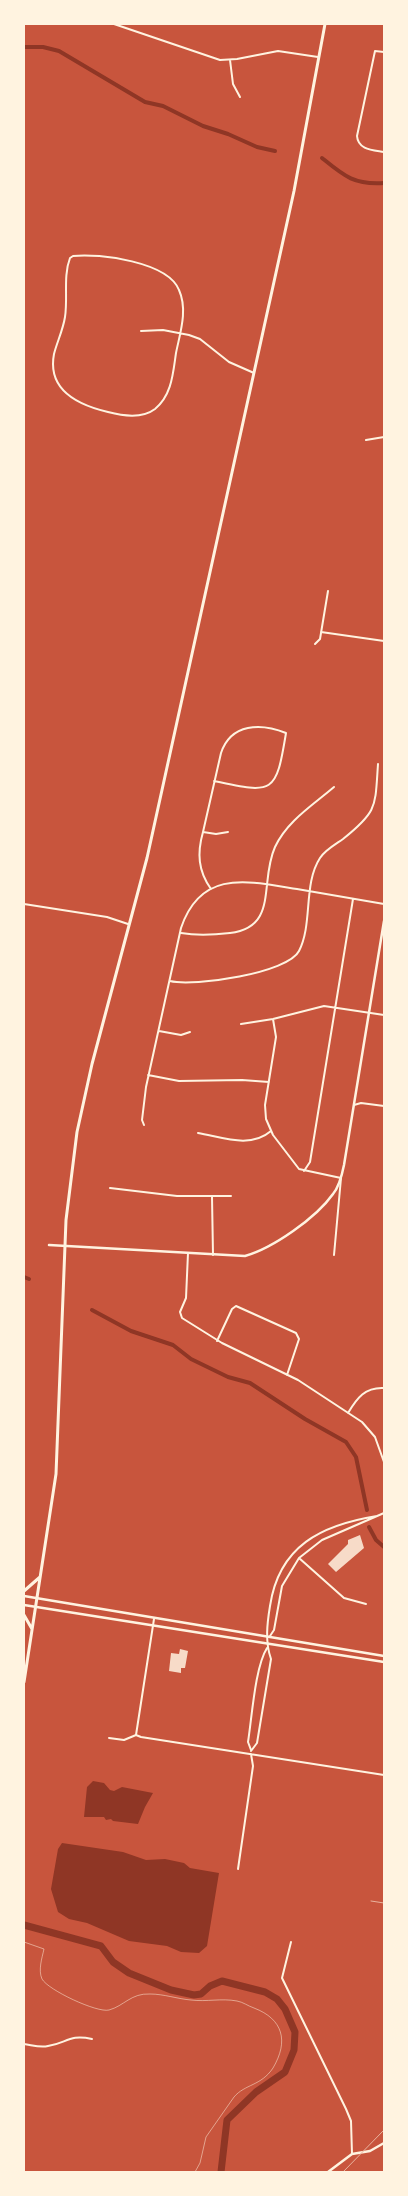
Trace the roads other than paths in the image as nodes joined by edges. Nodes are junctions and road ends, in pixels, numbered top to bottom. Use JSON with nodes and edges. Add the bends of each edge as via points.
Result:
{"nodes":[{"id":1,"x":114,"y":24,"type":"edge"},
{"id":2,"x":325,"y":24,"type":"edge"},
{"id":3,"x":384,"y":52,"type":"edge"},
{"id":4,"x":320,"y":57,"type":"junction"},
{"id":5,"x":230,"y":60,"type":"junction"},
{"id":6,"x":240,"y":97,"type":"dead end"},
{"id":7,"x":384,"y":152,"type":"edge"},
{"id":8,"x":141,"y":331,"type":"dead end"},
{"id":9,"x":180,"y":333,"type":"junction"},
{"id":10,"x":254,"y":373,"type":"junction"},
{"id":11,"x":384,"y":437,"type":"edge"},
{"id":12,"x":366,"y":440,"type":"dead end"},
{"id":13,"x":328,"y":591,"type":"dead end"},
{"id":14,"x":321,"y":632,"type":"junction"},
{"id":15,"x":384,"y":641,"type":"edge"},
{"id":16,"x":315,"y":644,"type":"dead end"},
{"id":17,"x":378,"y":764,"type":"dead end"},
{"id":18,"x":214,"y":781,"type":"junction"},
{"id":19,"x":334,"y":787,"type":"dead end"},
{"id":20,"x":203,"y":832,"type":"junction"},
{"id":21,"x":228,"y":832,"type":"dead end"},
{"id":22,"x":266,"y":884,"type":"junction"},
{"id":23,"x":211,"y":889,"type":"junction"},
{"id":24,"x":310,"y":892,"type":"junction"},
{"id":25,"x":353,"y":899,"type":"junction"},
{"id":26,"x":24,"y":904,"type":"edge"},
{"id":27,"x":384,"y":904,"type":"edge"},
{"id":28,"x":384,"y":921,"type":"edge"},
{"id":29,"x":130,"y":924,"type":"junction"},
{"id":30,"x":180,"y":933,"type":"junction"},
{"id":31,"x":170,"y":981,"type":"junction"},
{"id":32,"x":336,"y":1007,"type":"junction"},
{"id":33,"x":370,"y":1013,"type":"junction"},
{"id":34,"x":384,"y":1015,"type":"edge"},
{"id":35,"x":273,"y":1019,"type":"junction"},
{"id":36,"x":241,"y":1024,"type":"dead end"},
{"id":37,"x":158,"y":1031,"type":"junction"},
{"id":38,"x":190,"y":1032,"type":"dead end"},
{"id":39,"x":148,"y":1074,"type":"junction"},
{"id":40,"x":269,"y":1082,"type":"junction"},
{"id":41,"x":354,"y":1105,"type":"junction"},
{"id":42,"x":384,"y":1106,"type":"edge"},
{"id":43,"x":144,"y":1126,"type":"dead end"},
{"id":44,"x":271,"y":1131,"type":"junction"},
{"id":45,"x":198,"y":1133,"type":"dead end"},
{"id":46,"x":304,"y":1171,"type":"junction"},
{"id":47,"x":341,"y":1178,"type":"junction"},
{"id":48,"x":110,"y":1188,"type":"dead end"},
{"id":49,"x":231,"y":1196,"type":"dead end"},
{"id":50,"x":212,"y":1197,"type":"junction"},
{"id":51,"x":49,"y":1245,"type":"dead end"},
{"id":52,"x":64,"y":1246,"type":"junction"},
{"id":53,"x":188,"y":1253,"type":"junction"},
{"id":54,"x":213,"y":1255,"type":"junction"},
{"id":55,"x":334,"y":1255,"type":"dead end"},
{"id":56,"x":217,"y":1341,"type":"junction"},
{"id":57,"x":287,"y":1376,"type":"junction"},
{"id":58,"x":384,"y":1388,"type":"edge"},
{"id":59,"x":348,"y":1413,"type":"junction"},
{"id":60,"x":384,"y":1462,"type":"edge"},
{"id":61,"x":384,"y":1513,"type":"edge"},
{"id":62,"x":377,"y":1516,"type":"junction"},
{"id":63,"x":299,"y":1558,"type":"junction"},
{"id":64,"x":40,"y":1577,"type":"junction"},
{"id":65,"x":24,"y":1590,"type":"edge"},
{"id":66,"x":24,"y":1596,"type":"edge"},
{"id":67,"x":37,"y":1599,"type":"junction"},
{"id":68,"x":366,"y":1604,"type":"dead end"},
{"id":69,"x":24,"y":1605,"type":"edge"},
{"id":70,"x":36,"y":1607,"type":"junction"},
{"id":71,"x":24,"y":1615,"type":"edge"},
{"id":72,"x":154,"y":1618,"type":"junction"},
{"id":73,"x":153,"y":1625,"type":"junction"},
{"id":74,"x":32,"y":1629,"type":"junction"},
{"id":75,"x":269,"y":1638,"type":"junction"},
{"id":76,"x":268,"y":1644,"type":"junction"},
{"id":77,"x":267,"y":1648,"type":"junction"},
{"id":78,"x":384,"y":1656,"type":"edge"},
{"id":79,"x":384,"y":1662,"type":"edge"},
{"id":80,"x":24,"y":1682,"type":"edge"},
{"id":81,"x":136,"y":1735,"type":"junction"},
{"id":82,"x":109,"y":1738,"type":"dead end"},
{"id":83,"x":251,"y":1751,"type":"junction"},
{"id":84,"x":251,"y":1755,"type":"junction"},
{"id":85,"x":384,"y":1775,"type":"edge"},
{"id":86,"x":238,"y":1869,"type":"dead end"},
{"id":87,"x":291,"y":1942,"type":"dead end"},
{"id":88,"x":92,"y":2039,"type":"dead end"},
{"id":89,"x":24,"y":2044,"type":"edge"},
{"id":90,"x":384,"y":2143,"type":"edge"},
{"id":91,"x":352,"y":2154,"type":"junction"},
{"id":92,"x":328,"y":2172,"type":"edge"}],
"edges":[{"from":1,"to":5,"type":"street","via":[[208,57]]},
{"from":2,"to":4,"type":"highway"},
{"from":3,"to":7,"type":"street","via":[[375,51],[356,136],[361,146]]},
{"from":4,"to":5,"type":"street","via":[[278,51]]},
{"from":4,"to":10,"type":"highway"},
{"from":5,"to":6,"type":"street","via":[[233,84]]},
{"from":8,"to":9,"type":"street"},
{"from":9,"to":9,"type":"street","via":[[174,374],[167,394],[155,409],[135,416],[117,414],[83,405],[67,395],[53,370],[64,318],[66,268],[70,258],[134,263],[170,276],[180,291],[183,313]]},
{"from":9,"to":10,"type":"street","via":[[200,339],[228,362]]},
{"from":10,"to":29,"type":"highway"},
{"from":11,"to":12,"type":"street"},
{"from":13,"to":14,"type":"street"},
{"from":14,"to":15,"type":"street"},
{"from":14,"to":16,"type":"street"},
{"from":17,"to":24,"type":"street","via":[[376,798],[369,815],[322,856],[314,871]]},
{"from":18,"to":18,"type":"street","via":[[250,789],[268,785],[280,770],[286,733],[257,728],[236,731],[222,750]]},
{"from":18,"to":20,"type":"street"},
{"from":19,"to":22,"type":"street","via":[[286,830],[274,851]]},
{"from":20,"to":21,"type":"street"},
{"from":20,"to":23,"type":"street","via":[[199,865]]},
{"from":22,"to":23,"type":"street","via":[[237,881]]},
{"from":22,"to":24,"type":"street"},
{"from":22,"to":30,"type":"street","via":[[260,917],[248,930],[205,936]]},
{"from":23,"to":30,"type":"street","via":[[192,906]]},
{"from":24,"to":25,"type":"street"},
{"from":24,"to":31,"type":"street","via":[[300,950],[284,964],[233,977],[181,983]]},
{"from":25,"to":27,"type":"street"},
{"from":25,"to":32,"type":"street"},
{"from":26,"to":29,"type":"street","via":[[107,917]]},
{"from":28,"to":33,"type":"main road"},
{"from":29,"to":52,"type":"highway","via":[[84,1094],[68,1194]]},
{"from":30,"to":31,"type":"street"},
{"from":31,"to":37,"type":"street"},
{"from":32,"to":33,"type":"street"},
{"from":32,"to":35,"type":"street","via":[[320,1006]]},
{"from":32,"to":46,"type":"street","via":[[310,1162]]},
{"from":33,"to":34,"type":"street"},
{"from":33,"to":41,"type":"main road"},
{"from":35,"to":36,"type":"street"},
{"from":35,"to":40,"type":"street","via":[[276,1037]]},
{"from":37,"to":38,"type":"street","via":[[181,1035]]},
{"from":37,"to":39,"type":"street"},
{"from":39,"to":40,"type":"street","via":[[179,1081]]},
{"from":39,"to":43,"type":"street"},
{"from":40,"to":44,"type":"street","via":[[265,1110]]},
{"from":41,"to":42,"type":"street"},
{"from":41,"to":47,"type":"main road"},
{"from":44,"to":45,"type":"street","via":[[259,1139],[247,1141]]},
{"from":44,"to":46,"type":"street","via":[[294,1164]]},
{"from":46,"to":47,"type":"street"},
{"from":47,"to":54,"type":"main road","via":[[335,1193],[324,1205],[270,1247],[245,1256]]},
{"from":47,"to":55,"type":"street"},
{"from":48,"to":50,"type":"street"},
{"from":49,"to":50,"type":"street"},
{"from":50,"to":54,"type":"street"},
{"from":51,"to":52,"type":"main road"},
{"from":52,"to":53,"type":"main road"},
{"from":52,"to":64,"type":"highway","via":[[57,1462]]},
{"from":53,"to":54,"type":"main road"},
{"from":53,"to":56,"type":"street","via":[[186,1298],[181,1316]]},
{"from":56,"to":57,"type":"street"},
{"from":56,"to":57,"type":"street","via":[[236,1306],[296,1333],[299,1339]]},
{"from":57,"to":59,"type":"street"},
{"from":58,"to":59,"type":"street","via":[[366,1391]]},
{"from":59,"to":60,"type":"street","via":[[372,1430]]},
{"from":61,"to":62,"type":"street"},
{"from":62,"to":63,"type":"street","via":[[316,1543]]},
{"from":62,"to":75,"type":"street","via":[[322,1531],[292,1554],[273,1588],[266,1628]]},
{"from":63,"to":68,"type":"street","via":[[344,1598]]},
{"from":63,"to":75,"type":"street","via":[[284,1581],[274,1630]]},
{"from":64,"to":65,"type":"highway"},
{"from":64,"to":67,"type":"highway"},
{"from":66,"to":67,"type":"main road"},
{"from":67,"to":70,"type":"highway"},
{"from":67,"to":72,"type":"main road"},
{"from":69,"to":70,"type":"main road"},
{"from":70,"to":73,"type":"main road"},
{"from":70,"to":74,"type":"highway"},
{"from":71,"to":74,"type":"highway"},
{"from":72,"to":73,"type":"street"},
{"from":72,"to":75,"type":"main road"},
{"from":73,"to":76,"type":"main road"},
{"from":73,"to":81,"type":"street"},
{"from":74,"to":80,"type":"highway"},
{"from":75,"to":76,"type":"street"},
{"from":75,"to":78,"type":"main road"},
{"from":76,"to":77,"type":"street"},
{"from":76,"to":79,"type":"main road"},
{"from":77,"to":83,"type":"street","via":[[262,1657],[248,1742]]},
{"from":77,"to":83,"type":"street","via":[[271,1659],[257,1743]]},
{"from":81,"to":82,"type":"street","via":[[124,1740]]},
{"from":81,"to":84,"type":"street"},
{"from":83,"to":84,"type":"street"},
{"from":84,"to":85,"type":"street"},
{"from":84,"to":86,"type":"street","via":[[253,1766]]},
{"from":87,"to":91,"type":"street","via":[[282,1978],[351,2121]]},
{"from":88,"to":89,"type":"street","via":[[73,2037],[43,2047]]},
{"from":90,"to":91,"type":"main road","via":[[370,2151]]},
{"from":91,"to":92,"type":"main road"}]}
